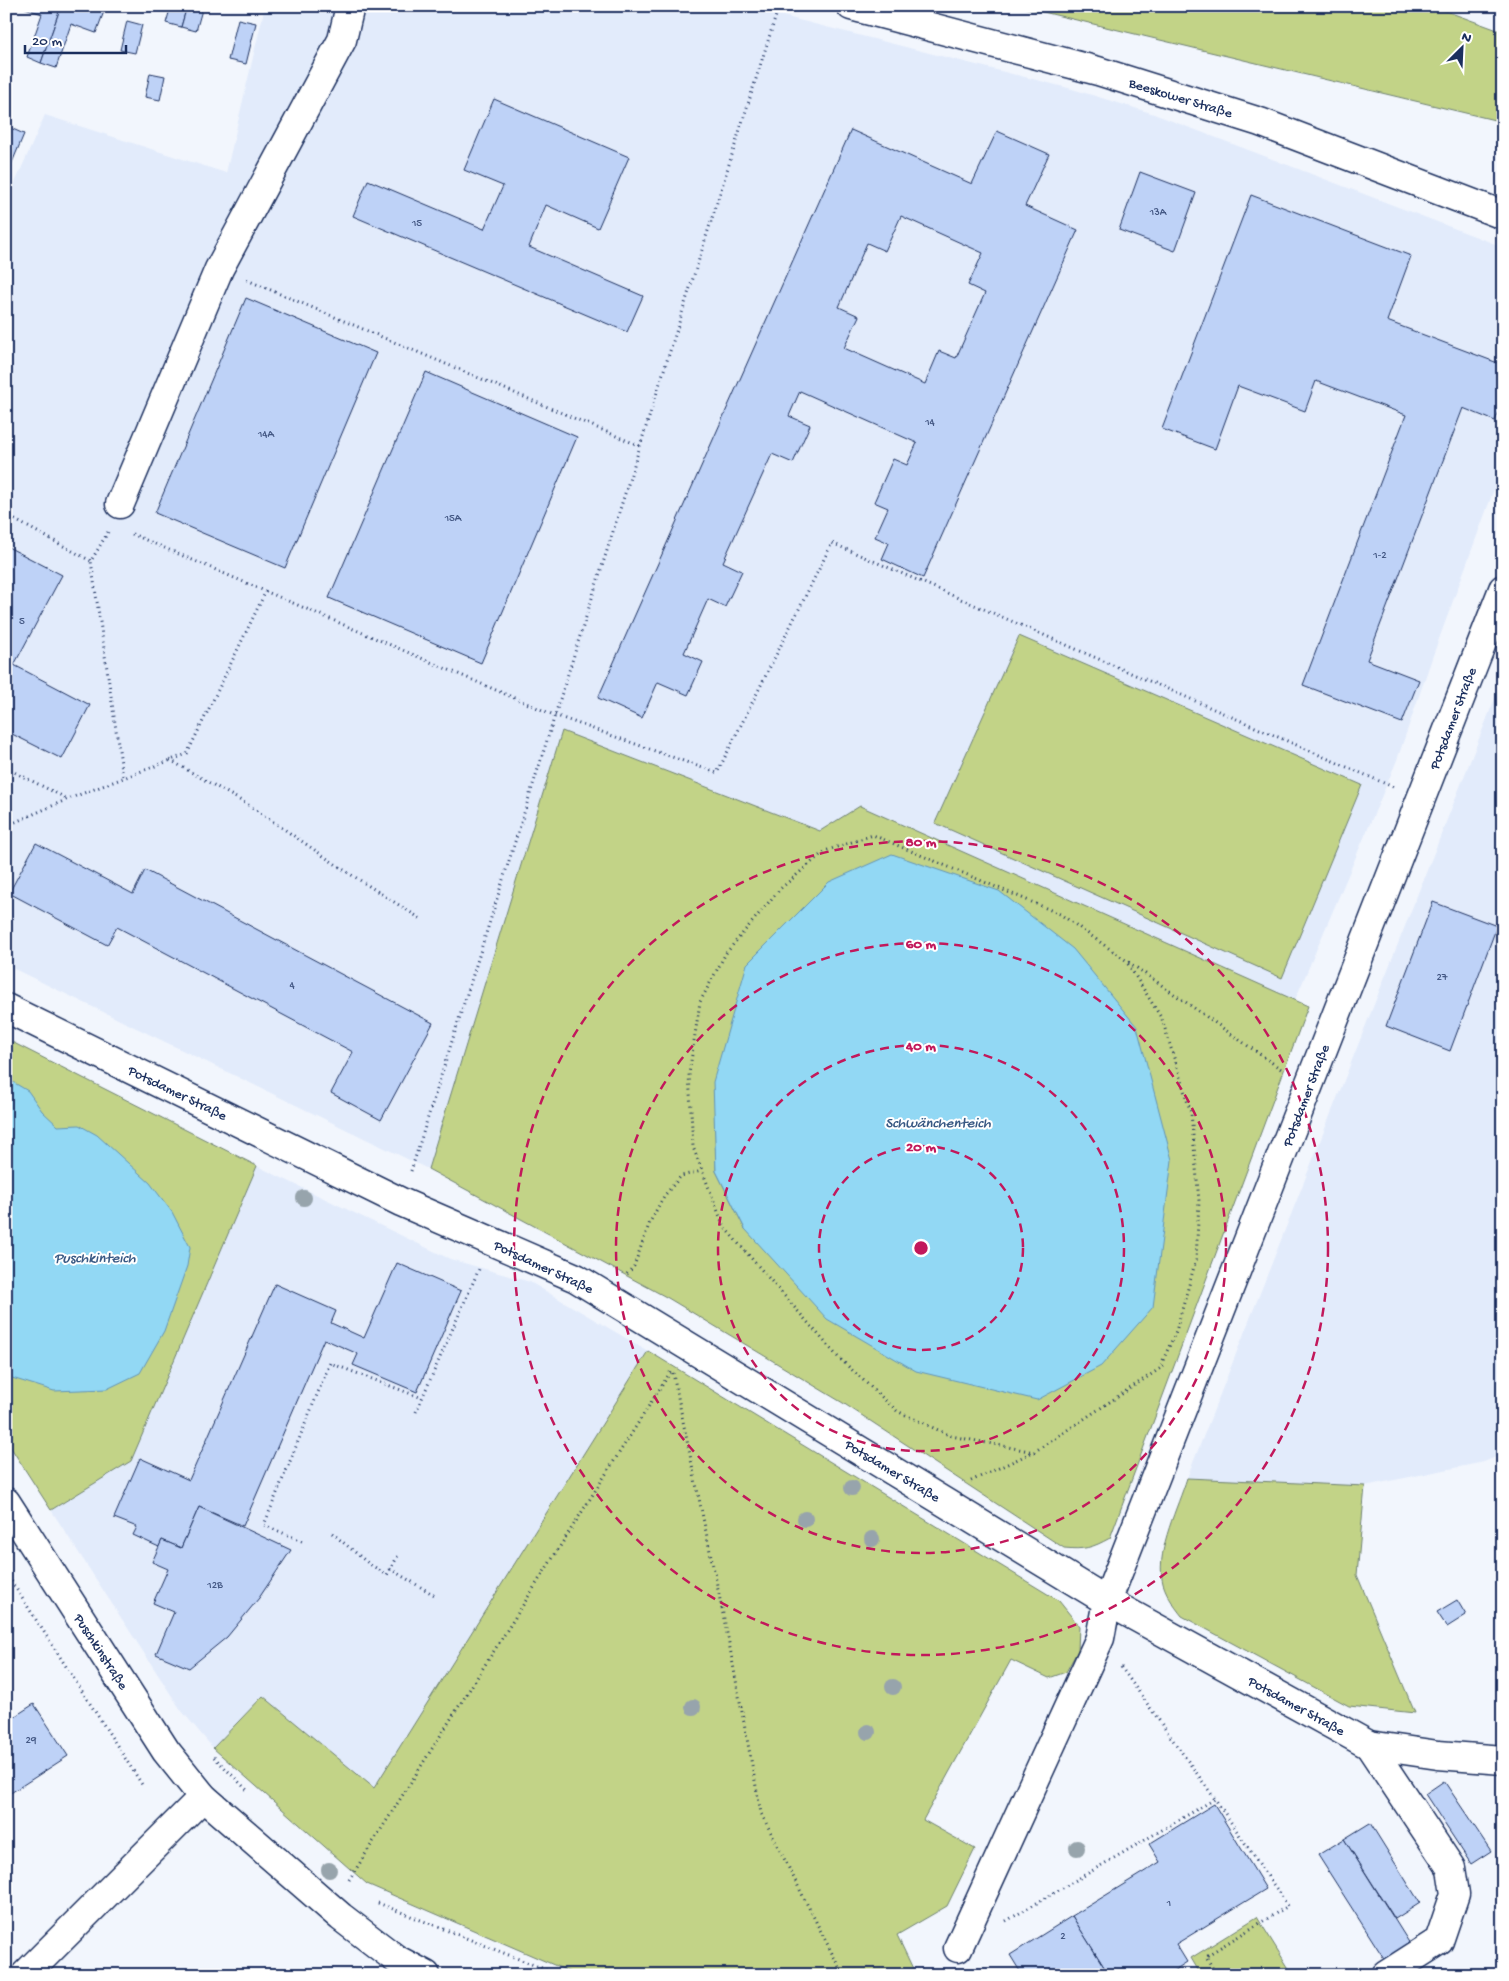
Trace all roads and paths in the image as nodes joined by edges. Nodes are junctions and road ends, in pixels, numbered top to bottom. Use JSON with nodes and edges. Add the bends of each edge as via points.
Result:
{"nodes":[{"id":1,"x":350,"y":6,"type":"edge"},
{"id":2,"x":779,"y":6,"type":"edge"},
{"id":3,"x":852,"y":6,"type":"edge"},
{"id":4,"x":1503,"y":215,"type":"edge"},
{"id":5,"x":219,"y":268,"type":"junction"},
{"id":6,"x":640,"y":446,"type":"junction"},
{"id":7,"x":6,"y":515,"type":"edge"},
{"id":8,"x":116,"y":515,"type":"junction"},
{"id":9,"x":91,"y":561,"type":"junction"},
{"id":10,"x":1503,"y":589,"type":"edge"},
{"id":11,"x":266,"y":592,"type":"junction"},
{"id":12,"x":554,"y":715,"type":"junction"},
{"id":13,"x":169,"y":760,"type":"junction"},
{"id":14,"x":6,"y":768,"type":"edge"},
{"id":15,"x":123,"y":777,"type":"junction"},
{"id":16,"x":68,"y":799,"type":"junction"},
{"id":17,"x":1421,"y":799,"type":"junction"},
{"id":18,"x":6,"y":826,"type":"edge"},
{"id":19,"x":421,"y":919,"type":"dead end"},
{"id":20,"x":1127,"y":961,"type":"junction"},
{"id":21,"x":6,"y":1008,"type":"edge"},
{"id":22,"x":1308,"y":1087,"type":"junction"},
{"id":23,"x":702,"y":1170,"type":"junction"},
{"id":24,"x":401,"y":1202,"type":"junction"},
{"id":25,"x":468,"y":1293,"type":"dead end"},
{"id":26,"x":609,"y":1298,"type":"junction"},
{"id":27,"x":1168,"y":1363,"type":"dead end"},
{"id":28,"x":1160,"y":1368,"type":"junction"},
{"id":29,"x":422,"y":1398,"type":"junction"},
{"id":30,"x":416,"y":1412,"type":"dead end"},
{"id":31,"x":1034,"y":1452,"type":"junction"},
{"id":32,"x":936,"y":1497,"type":"junction"},
{"id":33,"x":6,"y":1502,"type":"edge"},
{"id":34,"x":332,"y":1533,"type":"dead end"},
{"id":35,"x":302,"y":1540,"type":"dead end"},
{"id":36,"x":399,"y":1554,"type":"dead end"},
{"id":37,"x":390,"y":1569,"type":"junction"},
{"id":38,"x":6,"y":1573,"type":"edge"},
{"id":39,"x":436,"y":1596,"type":"dead end"},
{"id":40,"x":1108,"y":1601,"type":"junction"},
{"id":41,"x":1100,"y":1638,"type":"junction"},
{"id":42,"x":1369,"y":1745,"type":"junction"},
{"id":43,"x":213,"y":1756,"type":"dead end"},
{"id":44,"x":1503,"y":1760,"type":"edge"},
{"id":45,"x":143,"y":1786,"type":"dead end"},
{"id":46,"x":252,"y":1796,"type":"dead end"},
{"id":47,"x":203,"y":1797,"type":"junction"},
{"id":48,"x":1215,"y":1799,"type":"junction"},
{"id":49,"x":342,"y":1874,"type":"dead end"},
{"id":50,"x":349,"y":1880,"type":"junction"},
{"id":51,"x":356,"y":1885,"type":"dead end"},
{"id":52,"x":377,"y":1902,"type":"dead end"},
{"id":53,"x":1001,"y":1924,"type":"dead end"},
{"id":54,"x":958,"y":1948,"type":"dead end"},
{"id":55,"x":24,"y":1975,"type":"edge"},
{"id":56,"x":426,"y":1975,"type":"edge"},
{"id":57,"x":559,"y":1975,"type":"edge"},
{"id":58,"x":843,"y":1975,"type":"edge"},
{"id":59,"x":1212,"y":1975,"type":"edge"},
{"id":60,"x":1386,"y":1975,"type":"edge"}],
"edges":[{"from":1,"to":5,"type":"street","via":[[342,40]]},
{"from":2,"to":6,"type":"path"},
{"from":3,"to":4,"type":"street","name":"Beeskower Straße","via":[[1098,71],[1260,122]]},
{"from":5,"to":6,"type":"path"},
{"from":5,"to":8,"type":"street"},
{"from":6,"to":12,"type":"path"},
{"from":7,"to":9,"type":"path"},
{"from":8,"to":9,"type":"path"},
{"from":8,"to":11,"type":"path"},
{"from":9,"to":15,"type":"path"},
{"from":10,"to":17,"type":"street","name":"Potsdamer Straße"},
{"from":11,"to":12,"type":"path"},
{"from":11,"to":13,"type":"path","via":[[186,754]]},
{"from":12,"to":17,"type":"path","via":[[717,773],[832,543]]},
{"from":12,"to":24,"type":"path"},
{"from":13,"to":15,"type":"path"},
{"from":13,"to":19,"type":"path","via":[[250,806]]},
{"from":14,"to":16,"type":"path"},
{"from":15,"to":16,"type":"path"},
{"from":16,"to":18,"type":"path"},
{"from":17,"to":22,"type":"street","name":"Potsdamer Straße"},
{"from":20,"to":22,"type":"path"},
{"from":20,"to":23,"type":"path","via":[[1060,914],[874,835],[825,851],[780,888],[726,953],[700,1002],[689,1074],[693,1147]]},
{"from":20,"to":28,"type":"path","via":[[1162,1019],[1191,1114],[1199,1202],[1196,1260],[1176,1331]]},
{"from":21,"to":24,"type":"street","name":"Potsdamer Straße"},
{"from":22,"to":40,"type":"street","name":"Potsdamer Straße"},
{"from":23,"to":26,"type":"path","via":[[681,1176],[664,1196],[650,1222],[634,1266]]},
{"from":23,"to":31,"type":"path","via":[[724,1227],[838,1358],[898,1411],[951,1436]]},
{"from":24,"to":26,"type":"street","name":"Potsdamer Straße","via":[[576,1278]]},
{"from":25,"to":29,"type":"path"},
{"from":26,"to":32,"type":"street","name":"Potsdamer Straße"},
{"from":27,"to":28,"type":"path"},
{"from":28,"to":31,"type":"path"},
{"from":29,"to":30,"type":"path"},
{"from":29,"to":35,"type":"path","via":[[330,1363],[264,1525]]},
{"from":31,"to":32,"type":"path"},
{"from":32,"to":40,"type":"street","name":"Potsdamer Straße"},
{"from":33,"to":47,"type":"street","name":"Puschkinstraße","via":[[166,1751]]},
{"from":34,"to":37,"type":"path","via":[[387,1575]]},
{"from":36,"to":37,"type":"path"},
{"from":37,"to":39,"type":"path"},
{"from":38,"to":45,"type":"path"},
{"from":40,"to":41,"type":"street"},
{"from":40,"to":42,"type":"street","name":"Potsdamer Straße"},
{"from":41,"to":48,"type":"path"},
{"from":41,"to":54,"type":"street"},
{"from":42,"to":44,"type":"street","name":"Potsdamer Straße","via":[[1438,1756]]},
{"from":42,"to":60,"type":"street","via":[[1451,1868],[1455,1894],[1439,1941]]},
{"from":43,"to":46,"type":"path"},
{"from":47,"to":55,"type":"street"},
{"from":47,"to":56,"type":"street","name":"Puschkinstraße","via":[[341,1917],[396,1959]]},
{"from":48,"to":53,"type":"path"},
{"from":48,"to":59,"type":"path","via":[[1288,1906],[1206,1956],[1215,1973]]},
{"from":49,"to":50,"type":"path"},
{"from":50,"to":51,"type":"path"},
{"from":50,"to":58,"type":"path","via":[[672,1368],[761,1813]]},
{"from":52,"to":57,"type":"path"}]}
